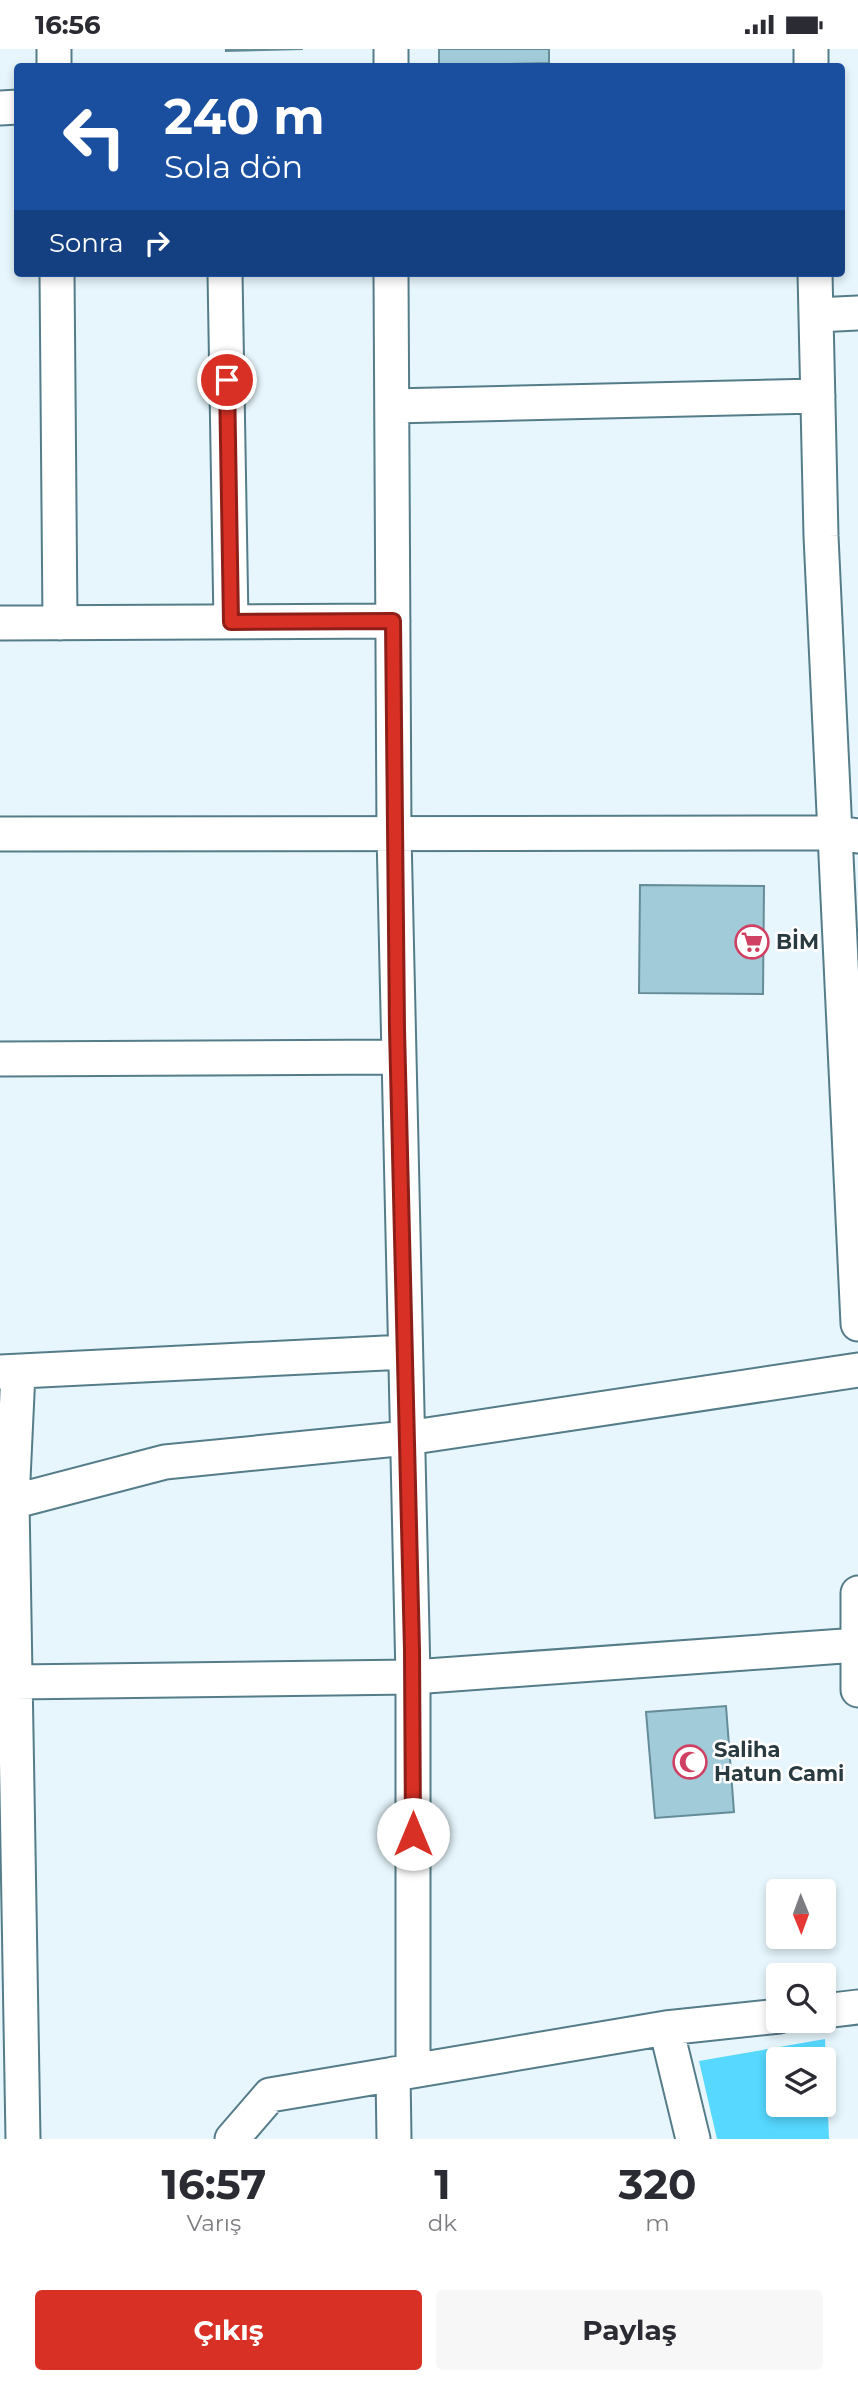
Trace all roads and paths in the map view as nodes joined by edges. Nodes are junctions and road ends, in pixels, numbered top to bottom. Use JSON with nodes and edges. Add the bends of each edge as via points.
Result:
{"nodes":[{"id":1,"x":57,"y":277,"type":"edge"},
{"id":2,"x":225,"y":277,"type":"edge"},
{"id":3,"x":391,"y":277,"type":"edge"},
{"id":4,"x":815,"y":277,"type":"edge"},
{"id":5,"x":858,"y":313,"type":"edge"},
{"id":6,"x":816,"y":315,"type":"junction"},
{"id":7,"x":818,"y":396,"type":"junction"},
{"id":8,"x":392,"y":406,"type":"junction"},
{"id":9,"x":393,"y":621,"type":"junction"},
{"id":10,"x":231,"y":622,"type":"junction"},
{"id":11,"x":0,"y":623,"type":"edge"},
{"id":12,"x":60,"y":623,"type":"junction"},
{"id":13,"x":0,"y":834,"type":"edge"},
{"id":14,"x":394,"y":834,"type":"junction"},
{"id":15,"x":847,"y":834,"type":"edge"},
{"id":16,"x":397,"y":1057,"type":"junction"},
{"id":17,"x":0,"y":1059,"type":"edge"},
{"id":18,"x":858,"y":1324,"type":"edge"},
{"id":19,"x":405,"y":1352,"type":"junction"},
{"id":20,"x":858,"y":1370,"type":"edge"},
{"id":21,"x":9,"y":1372,"type":"edge"},
{"id":22,"x":407,"y":1438,"type":"junction"},
{"id":23,"x":6,"y":1503,"type":"edge"},
{"id":24,"x":858,"y":1593,"type":"edge"},
{"id":25,"x":858,"y":1645,"type":"edge"},
{"id":26,"x":412,"y":1677,"type":"junction"},
{"id":27,"x":15,"y":1682,"type":"junction"},
{"id":28,"x":858,"y":1691,"type":"edge"},
{"id":29,"x":858,"y":2007,"type":"edge"},
{"id":30,"x":836,"y":2010,"type":"edge"},
{"id":31,"x":766,"y":2017,"type":"edge"},
{"id":32,"x":666,"y":2028,"type":"junction"},
{"id":33,"x":403,"y":2071,"type":"junction"},
{"id":34,"x":23,"y":2139,"type":"edge"},
{"id":35,"x":232,"y":2139,"type":"edge"},
{"id":36,"x":394,"y":2139,"type":"edge"},
{"id":37,"x":694,"y":2139,"type":"edge"}],
"edges":[{"from":1,"to":12,"type":"street"},
{"from":2,"to":10,"type":"street"},
{"from":3,"to":8,"type":"street"},
{"from":4,"to":6,"type":"street"},
{"from":5,"to":6,"type":"street"},
{"from":6,"to":7,"type":"street"},
{"from":7,"to":8,"type":"street"},
{"from":7,"to":15,"type":"street","via":[[821,536]]},
{"from":8,"to":9,"type":"street"},
{"from":9,"to":10,"type":"street"},
{"from":9,"to":14,"type":"street"},
{"from":10,"to":12,"type":"street"},
{"from":11,"to":12,"type":"street"},
{"from":13,"to":14,"type":"street"},
{"from":14,"to":15,"type":"street"},
{"from":14,"to":16,"type":"street"},
{"from":15,"to":18,"type":"street"},
{"from":16,"to":17,"type":"street"},
{"from":16,"to":19,"type":"street"},
{"from":19,"to":21,"type":"street"},
{"from":19,"to":22,"type":"street"},
{"from":20,"to":22,"type":"street"},
{"from":21,"to":23,"type":"street"},
{"from":22,"to":23,"type":"street","via":[[165,1462]]},
{"from":22,"to":26,"type":"street"},
{"from":23,"to":27,"type":"street"},
{"from":24,"to":25,"type":"street"},
{"from":25,"to":26,"type":"street"},
{"from":25,"to":28,"type":"street"},
{"from":26,"to":27,"type":"street"},
{"from":26,"to":33,"type":"street"},
{"from":27,"to":34,"type":"street"},
{"from":29,"to":30,"type":"street"},
{"from":31,"to":32,"type":"street"},
{"from":32,"to":33,"type":"street"},
{"from":32,"to":37,"type":"street"},
{"from":33,"to":35,"type":"street","via":[[270,2095]]},
{"from":33,"to":36,"type":"street"}]}
